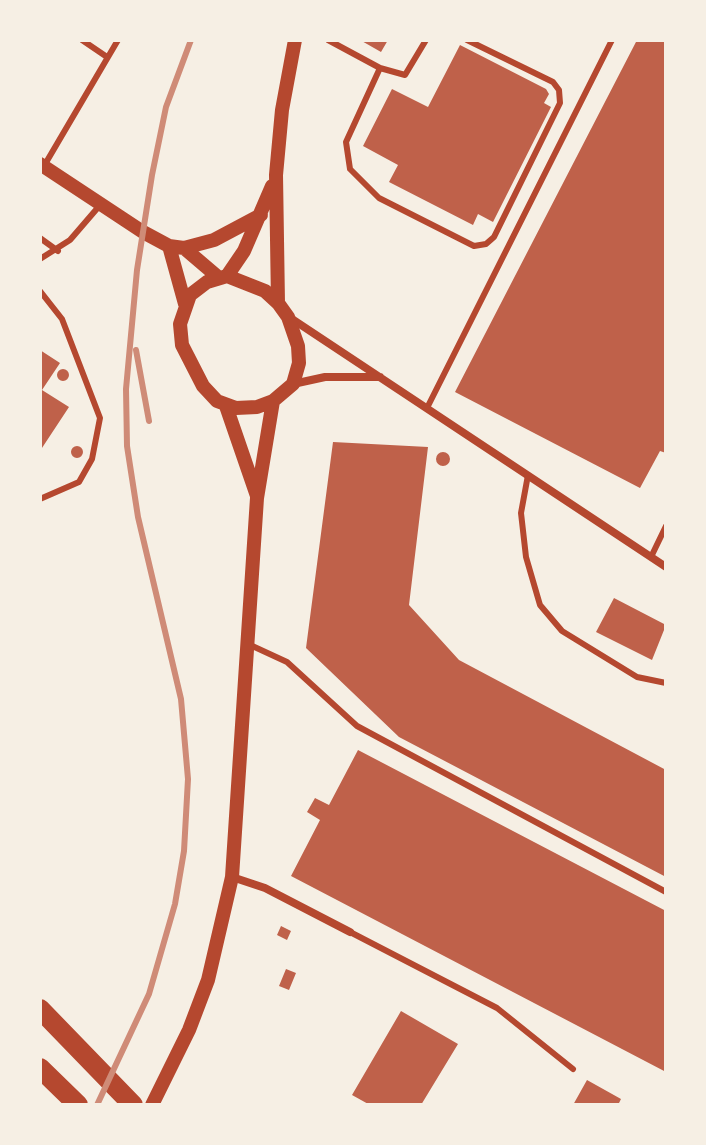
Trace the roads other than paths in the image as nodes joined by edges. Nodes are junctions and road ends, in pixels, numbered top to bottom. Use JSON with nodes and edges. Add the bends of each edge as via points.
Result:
{"nodes":[{"id":1,"x":82,"y":40,"type":"edge"},
{"id":2,"x":118,"y":40,"type":"edge"},
{"id":3,"x":295,"y":40,"type":"edge"},
{"id":4,"x":328,"y":40,"type":"edge"},
{"id":5,"x":426,"y":40,"type":"edge"},
{"id":6,"x":467,"y":40,"type":"edge"},
{"id":7,"x":612,"y":40,"type":"edge"},
{"id":8,"x":107,"y":57,"type":"junction"},
{"id":9,"x":380,"y":68,"type":"junction"},
{"id":10,"x":42,"y":165,"type":"edge"},
{"id":11,"x":276,"y":175,"type":"junction"},
{"id":12,"x":101,"y":204,"type":"junction"},
{"id":13,"x":262,"y":215,"type":"junction"},
{"id":14,"x":40,"y":238,"type":"edge"},
{"id":15,"x":176,"y":247,"type":"junction"},
{"id":16,"x":58,"y":251,"type":"junction"},
{"id":17,"x":40,"y":259,"type":"edge"},
{"id":18,"x":222,"y":276,"type":"junction"},
{"id":19,"x":40,"y":291,"type":"edge"},
{"id":20,"x":278,"y":303,"type":"junction"},
{"id":21,"x":185,"y":304,"type":"junction"},
{"id":22,"x":288,"y":317,"type":"junction"},
{"id":23,"x":381,"y":377,"type":"junction"},
{"id":24,"x":293,"y":384,"type":"junction"},
{"id":25,"x":273,"y":401,"type":"junction"},
{"id":26,"x":226,"y":406,"type":"junction"},
{"id":27,"x":427,"y":408,"type":"junction"},
{"id":28,"x":528,"y":475,"type":"junction"},
{"id":29,"x":257,"y":498,"type":"junction"},
{"id":30,"x":40,"y":499,"type":"edge"},
{"id":31,"x":666,"y":526,"type":"edge"},
{"id":32,"x":651,"y":557,"type":"junction"},
{"id":33,"x":666,"y":567,"type":"edge"},
{"id":34,"x":248,"y":644,"type":"junction"},
{"id":35,"x":666,"y":683,"type":"edge"},
{"id":36,"x":232,"y":877,"type":"junction"},
{"id":37,"x":666,"y":892,"type":"edge"},
{"id":38,"x":350,"y":932,"type":"joint"},
{"id":39,"x":40,"y":1009,"type":"edge"},
{"id":40,"x":40,"y":1068,"type":"edge"},
{"id":41,"x":573,"y":1069,"type":"dead end"},
{"id":42,"x":76,"y":1103,"type":"edge"},
{"id":43,"x":133,"y":1105,"type":"edge"},
{"id":44,"x":152,"y":1105,"type":"edge"}],
"edges":[{"from":1,"to":8,"type":"lane"},
{"from":2,"to":8,"type":"lane"},
{"from":3,"to":11,"type":"street"},
{"from":4,"to":9,"type":"lane"},
{"from":5,"to":9,"type":"lane","via":[[405,75]]},
{"from":6,"to":9,"type":"lane","via":[[553,82],[559,90],[560,103],[486,244],[474,246],[379,198],[350,169],[346,142]]},
{"from":7,"to":27,"type":"lane"},
{"from":8,"to":10,"type":"lane"},
{"from":10,"to":12,"type":"street"},
{"from":11,"to":13,"type":"street"},
{"from":11,"to":20,"type":"street"},
{"from":12,"to":15,"type":"street"},
{"from":12,"to":16,"type":"lane"},
{"from":13,"to":15,"type":"street","via":[[214,240]]},
{"from":13,"to":18,"type":"street"},
{"from":14,"to":16,"type":"lane"},
{"from":15,"to":18,"type":"street"},
{"from":15,"to":21,"type":"street"},
{"from":16,"to":17,"type":"lane"},
{"from":18,"to":20,"type":"street","via":[[265,291]]},
{"from":18,"to":21,"type":"street","via":[[197,288]]},
{"from":19,"to":30,"type":"lane","via":[[62,319],[100,418],[92,459],[79,482]]},
{"from":20,"to":22,"type":"street"},
{"from":21,"to":26,"type":"street","via":[[179,333],[185,353],[208,394]]},
{"from":22,"to":23,"type":"street"},
{"from":22,"to":24,"type":"street","via":[[298,346]]},
{"from":23,"to":24,"type":"street","via":[[325,377]]},
{"from":23,"to":27,"type":"street"},
{"from":24,"to":25,"type":"street"},
{"from":25,"to":26,"type":"street","via":[[257,407]]},
{"from":25,"to":29,"type":"street"},
{"from":26,"to":29,"type":"street"},
{"from":27,"to":28,"type":"street"},
{"from":28,"to":32,"type":"street"},
{"from":28,"to":35,"type":"lane","via":[[521,513],[526,557],[540,605],[562,631],[637,677]]},
{"from":29,"to":34,"type":"street"},
{"from":31,"to":32,"type":"lane"},
{"from":32,"to":33,"type":"street"},
{"from":34,"to":36,"type":"street"},
{"from":34,"to":37,"type":"lane","via":[[287,662],[357,726]]},
{"from":36,"to":38,"type":"street"},
{"from":36,"to":44,"type":"street","via":[[208,980]]},
{"from":38,"to":41,"type":"lane","via":[[497,1008]]},
{"from":39,"to":43,"type":"highway"},
{"from":40,"to":42,"type":"highway"}]}
